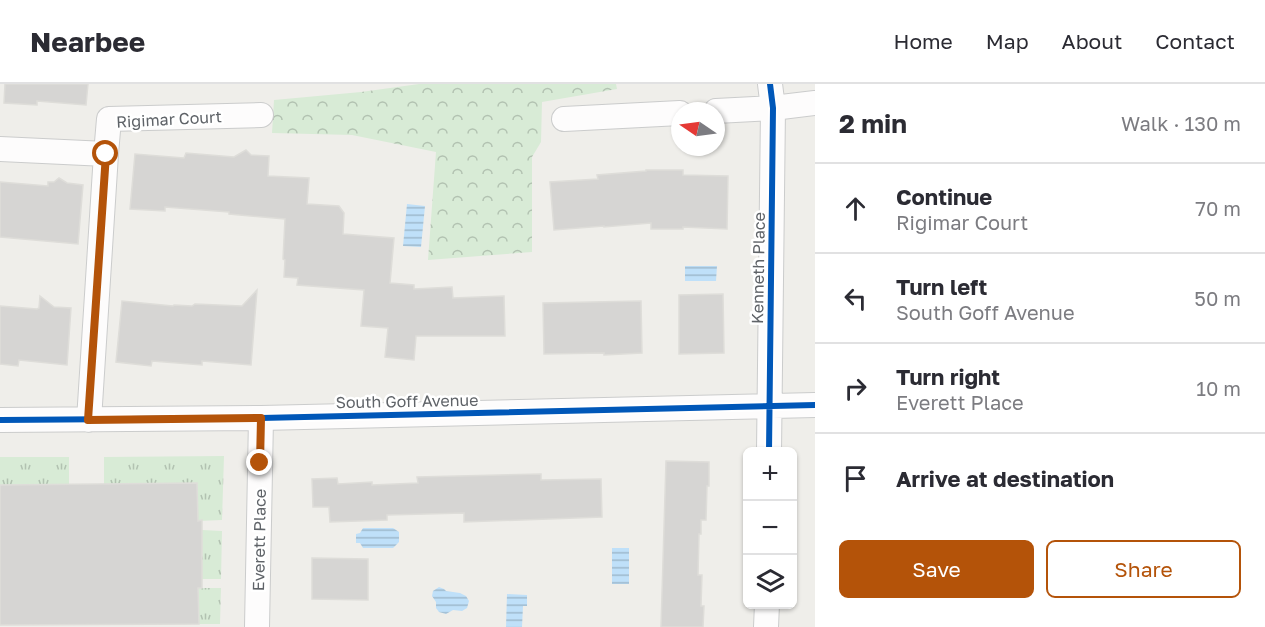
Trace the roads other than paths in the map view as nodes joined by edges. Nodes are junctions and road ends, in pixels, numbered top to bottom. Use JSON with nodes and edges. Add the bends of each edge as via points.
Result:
{"nodes":[{"id":1,"x":770,"y":84,"type":"edge"},
{"id":2,"x":815,"y":103,"type":"edge"},
{"id":3,"x":773,"y":108,"type":"junction"},
{"id":4,"x":725,"y":111,"type":"edge"},
{"id":5,"x":671,"y":113,"type":"edge"},
{"id":6,"x":261,"y":115,"type":"dead end"},
{"id":7,"x":564,"y":119,"type":"dead end"},
{"id":8,"x":0,"y":150,"type":"edge"},
{"id":9,"x":106,"y":154,"type":"junction"},
{"id":10,"x":815,"y":405,"type":"edge"},
{"id":11,"x":770,"y":407,"type":"junction"},
{"id":12,"x":261,"y":418,"type":"junction"},
{"id":13,"x":0,"y":420,"type":"edge"},
{"id":14,"x":88,"y":420,"type":"junction"},
{"id":15,"x":769,"y":447,"type":"edge"},
{"id":16,"x":767,"y":609,"type":"edge"},
{"id":17,"x":257,"y":627,"type":"edge"},
{"id":18,"x":766,"y":627,"type":"edge"}],
"edges":[{"from":1,"to":3,"type":"street","name":"Kenneth Place"},
{"from":2,"to":3,"type":"street"},
{"from":3,"to":4,"type":"street"},
{"from":3,"to":11,"type":"street","name":"Kenneth Place"},
{"from":5,"to":7,"type":"street"},
{"from":6,"to":9,"type":"street","name":"Rigimar Court","via":[[109,120]]},
{"from":8,"to":9,"type":"street"},
{"from":9,"to":14,"type":"street","name":"Rigimar Court"},
{"from":10,"to":11,"type":"street","name":"South Goff Avenue"},
{"from":11,"to":12,"type":"street","name":"South Goff Avenue"},
{"from":11,"to":15,"type":"street","name":"Kenneth Place"},
{"from":12,"to":14,"type":"street","name":"South Goff Avenue"},
{"from":12,"to":17,"type":"street","name":"Everett Place"},
{"from":13,"to":14,"type":"street","name":"South Goff Avenue"},
{"from":16,"to":18,"type":"street"}]}
